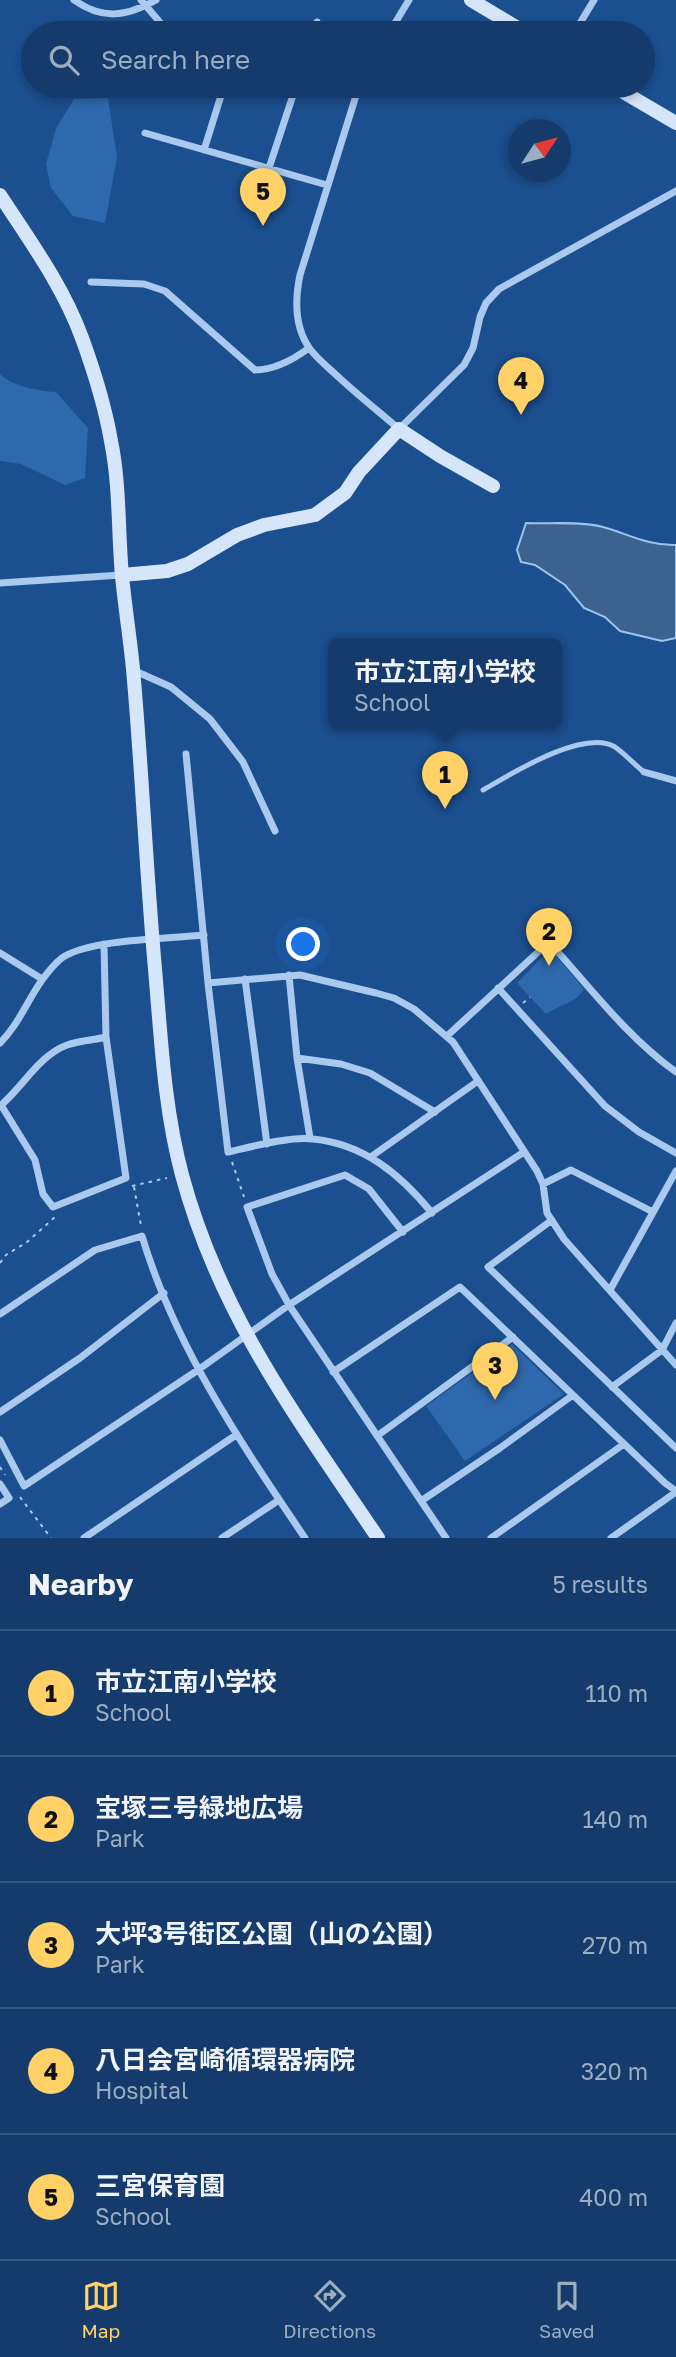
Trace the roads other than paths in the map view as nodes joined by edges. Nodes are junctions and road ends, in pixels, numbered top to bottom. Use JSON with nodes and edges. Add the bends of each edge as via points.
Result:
{"nodes":[{"id":1,"x":74,"y":0,"type":"edge"},
{"id":2,"x":156,"y":0,"type":"edge"},
{"id":3,"x":409,"y":0,"type":"edge"},
{"id":4,"x":471,"y":0,"type":"edge"},
{"id":5,"x":594,"y":0,"type":"edge"},
{"id":6,"x":143,"y":3,"type":"edge"},
{"id":7,"x":159,"y":21,"type":"edge"},
{"id":8,"x":396,"y":21,"type":"edge"},
{"id":9,"x":506,"y":21,"type":"edge"},
{"id":10,"x":581,"y":21,"type":"edge"},
{"id":11,"x":220,"y":98,"type":"edge"},
{"id":12,"x":292,"y":98,"type":"edge"},
{"id":13,"x":355,"y":98,"type":"edge"},
{"id":14,"x":633,"y":98,"type":"edge"},
{"id":15,"x":676,"y":123,"type":"edge"},
{"id":16,"x":145,"y":133,"type":"dead end"},
{"id":17,"x":204,"y":150,"type":"junction"},
{"id":18,"x":269,"y":168,"type":"junction"},
{"id":19,"x":327,"y":185,"type":"junction"},
{"id":20,"x":676,"y":191,"type":"edge"},
{"id":21,"x":0,"y":195,"type":"edge"},
{"id":22,"x":91,"y":282,"type":"dead end"},
{"id":23,"x":309,"y":348,"type":"junction"},
{"id":24,"x":399,"y":429,"type":"junction"},
{"id":25,"x":493,"y":486,"type":"dead end"},
{"id":26,"x":122,"y":575,"type":"junction"},
{"id":27,"x":0,"y":583,"type":"edge"},
{"id":28,"x":133,"y":670,"type":"junction"},
{"id":29,"x":187,"y":754,"type":"dead end"},
{"id":30,"x":644,"y":772,"type":"joint"},
{"id":31,"x":676,"y":781,"type":"edge"},
{"id":32,"x":483,"y":790,"type":"dead end"},
{"id":33,"x":275,"y":831,"type":"dead end"},
{"id":34,"x":204,"y":935,"type":"junction"},
{"id":35,"x":152,"y":940,"type":"junction"},
{"id":36,"x":104,"y":944,"type":"junction"},
{"id":37,"x":0,"y":953,"type":"edge"},
{"id":38,"x":289,"y":975,"type":"junction"},
{"id":39,"x":42,"y":979,"type":"junction"},
{"id":40,"x":245,"y":979,"type":"junction"},
{"id":41,"x":208,"y":983,"type":"junction"},
{"id":42,"x":498,"y":988,"type":"junction"},
{"id":43,"x":447,"y":1036,"type":"junction"},
{"id":44,"x":106,"y":1037,"type":"junction"},
{"id":45,"x":0,"y":1043,"type":"edge"},
{"id":46,"x":297,"y":1058,"type":"junction"},
{"id":47,"x":676,"y":1072,"type":"edge"},
{"id":48,"x":478,"y":1081,"type":"junction"},
{"id":49,"x":0,"y":1106,"type":"edge"},
{"id":50,"x":435,"y":1112,"type":"junction"},
{"id":51,"x":310,"y":1138,"type":"junction"},
{"id":52,"x":267,"y":1144,"type":"junction"},
{"id":53,"x":524,"y":1152,"type":"junction"},
{"id":54,"x":676,"y":1153,"type":"edge"},
{"id":55,"x":372,"y":1156,"type":"junction"},
{"id":56,"x":676,"y":1171,"type":"edge"},
{"id":57,"x":543,"y":1184,"type":"junction"},
{"id":58,"x":653,"y":1212,"type":"junction"},
{"id":59,"x":432,"y":1213,"type":"junction"},
{"id":60,"x":552,"y":1220,"type":"junction"},
{"id":61,"x":403,"y":1232,"type":"junction"},
{"id":62,"x":610,"y":1290,"type":"junction"},
{"id":63,"x":164,"y":1293,"type":"junction"},
{"id":64,"x":289,"y":1305,"type":"junction"},
{"id":65,"x":0,"y":1314,"type":"edge"},
{"id":66,"x":676,"y":1323,"type":"edge"},
{"id":67,"x":246,"y":1335,"type":"junction"},
{"id":68,"x":513,"y":1337,"type":"junction"},
{"id":69,"x":662,"y":1350,"type":"junction"},
{"id":70,"x":676,"y":1365,"type":"edge"},
{"id":71,"x":198,"y":1370,"type":"junction"},
{"id":72,"x":333,"y":1372,"type":"junction"},
{"id":73,"x":612,"y":1387,"type":"junction"},
{"id":74,"x":573,"y":1395,"type":"junction"},
{"id":75,"x":0,"y":1412,"type":"edge"},
{"id":76,"x":236,"y":1435,"type":"junction"},
{"id":77,"x":377,"y":1436,"type":"junction"},
{"id":78,"x":0,"y":1440,"type":"edge"},
{"id":79,"x":624,"y":1444,"type":"junction"},
{"id":80,"x":674,"y":1444,"type":"edge"},
{"id":81,"x":0,"y":1484,"type":"edge"},
{"id":82,"x":676,"y":1491,"type":"edge"},
{"id":83,"x":279,"y":1500,"type":"junction"},
{"id":84,"x":421,"y":1501,"type":"junction"},
{"id":85,"x":0,"y":1504,"type":"edge"},
{"id":86,"x":83,"y":1538,"type":"edge"},
{"id":87,"x":222,"y":1538,"type":"edge"},
{"id":88,"x":305,"y":1538,"type":"edge"},
{"id":89,"x":378,"y":1538,"type":"edge"},
{"id":90,"x":446,"y":1538,"type":"edge"},
{"id":91,"x":491,"y":1538,"type":"edge"},
{"id":92,"x":611,"y":1538,"type":"edge"}],
"edges":[{"from":1,"to":6,"type":"street","via":[[103,15]]},
{"from":2,"to":6,"type":"street"},
{"from":3,"to":8,"type":"street"},
{"from":4,"to":9,"type":"street"},
{"from":5,"to":10,"type":"street"},
{"from":6,"to":7,"type":"street"},
{"from":11,"to":17,"type":"street"},
{"from":12,"to":18,"type":"street"},
{"from":13,"to":19,"type":"street"},
{"from":14,"to":15,"type":"street"},
{"from":16,"to":17,"type":"street"},
{"from":17,"to":18,"type":"street"},
{"from":18,"to":19,"type":"street"},
{"from":19,"to":23,"type":"street","via":[[297,291],[300,327]]},
{"from":20,"to":24,"type":"street","via":[[499,289],[486,303],[464,365]]},
{"from":21,"to":26,"type":"street","via":[[62,295],[91,365],[112,443]]},
{"from":22,"to":23,"type":"street","via":[[144,284],[165,291],[255,370],[294,359]]},
{"from":23,"to":24,"type":"street"},
{"from":24,"to":25,"type":"street"},
{"from":24,"to":26,"type":"street","via":[[345,493],[315,515],[237,535],[178,568]]},
{"from":26,"to":27,"type":"street"},
{"from":26,"to":28,"type":"street"},
{"from":28,"to":33,"type":"street","via":[[171,687],[210,719],[243,762]]},
{"from":28,"to":35,"type":"street"},
{"from":29,"to":34,"type":"street"},
{"from":30,"to":31,"type":"street"},
{"from":30,"to":32,"type":"lane","via":[[614,746],[582,745],[555,752]]},
{"from":34,"to":35,"type":"street"},
{"from":34,"to":41,"type":"street"},
{"from":35,"to":36,"type":"street"},
{"from":35,"to":67,"type":"street","via":[[166,1089],[182,1174],[207,1251]]},
{"from":36,"to":39,"type":"street","via":[[62,958]]},
{"from":36,"to":44,"type":"street"},
{"from":37,"to":39,"type":"street"},
{"from":38,"to":40,"type":"street"},
{"from":38,"to":43,"type":"street","via":[[394,998]]},
{"from":38,"to":46,"type":"street"},
{"from":39,"to":45,"type":"street","via":[[13,1030]]},
{"from":40,"to":41,"type":"street"},
{"from":40,"to":52,"type":"street"},
{"from":41,"to":52,"type":"street","via":[[228,1152]]},
{"from":42,"to":43,"type":"street"},
{"from":42,"to":47,"type":"street","via":[[549,942],[634,1035]]},
{"from":42,"to":54,"type":"street","via":[[605,1106]]},
{"from":43,"to":48,"type":"street"},
{"from":44,"to":49,"type":"street","via":[[66,1045],[39,1064]]},
{"from":44,"to":49,"type":"street","via":[[126,1178],[53,1207],[43,1194],[35,1160]]},
{"from":46,"to":50,"type":"street","via":[[370,1073]]},
{"from":46,"to":51,"type":"street"},
{"from":48,"to":50,"type":"street"},
{"from":48,"to":53,"type":"street"},
{"from":50,"to":55,"type":"street"},
{"from":51,"to":52,"type":"street"},
{"from":51,"to":55,"type":"street"},
{"from":53,"to":57,"type":"street"},
{"from":53,"to":59,"type":"street"},
{"from":55,"to":59,"type":"street"},
{"from":56,"to":58,"type":"street"},
{"from":57,"to":58,"type":"street","via":[[571,1170]]},
{"from":57,"to":60,"type":"street"},
{"from":58,"to":62,"type":"street"},
{"from":59,"to":61,"type":"street"},
{"from":60,"to":62,"type":"street"},
{"from":60,"to":73,"type":"street","via":[[488,1267]]},
{"from":61,"to":64,"type":"street"},
{"from":61,"to":64,"type":"street","via":[[369,1189],[345,1175],[247,1207]]},
{"from":62,"to":69,"type":"street"},
{"from":63,"to":65,"type":"street","via":[[142,1236],[95,1250]]},
{"from":63,"to":71,"type":"street"},
{"from":63,"to":75,"type":"street"},
{"from":64,"to":67,"type":"street"},
{"from":64,"to":72,"type":"street"},
{"from":66,"to":69,"type":"street"},
{"from":67,"to":71,"type":"street"},
{"from":67,"to":89,"type":"street"},
{"from":68,"to":72,"type":"street","via":[[460,1287]]},
{"from":68,"to":74,"type":"street"},
{"from":68,"to":77,"type":"street"},
{"from":69,"to":70,"type":"street"},
{"from":69,"to":73,"type":"street"},
{"from":71,"to":76,"type":"street"},
{"from":71,"to":78,"type":"street","via":[[24,1486]]},
{"from":72,"to":77,"type":"street"},
{"from":73,"to":80,"type":"street"},
{"from":74,"to":79,"type":"street"},
{"from":74,"to":84,"type":"street"},
{"from":76,"to":83,"type":"street"},
{"from":76,"to":86,"type":"street"},
{"from":77,"to":84,"type":"street"},
{"from":79,"to":82,"type":"street"},
{"from":79,"to":91,"type":"street"},
{"from":81,"to":85,"type":"street","via":[[9,1498]]},
{"from":82,"to":92,"type":"street"},
{"from":83,"to":87,"type":"street"},
{"from":83,"to":88,"type":"street"},
{"from":84,"to":90,"type":"street"}]}
